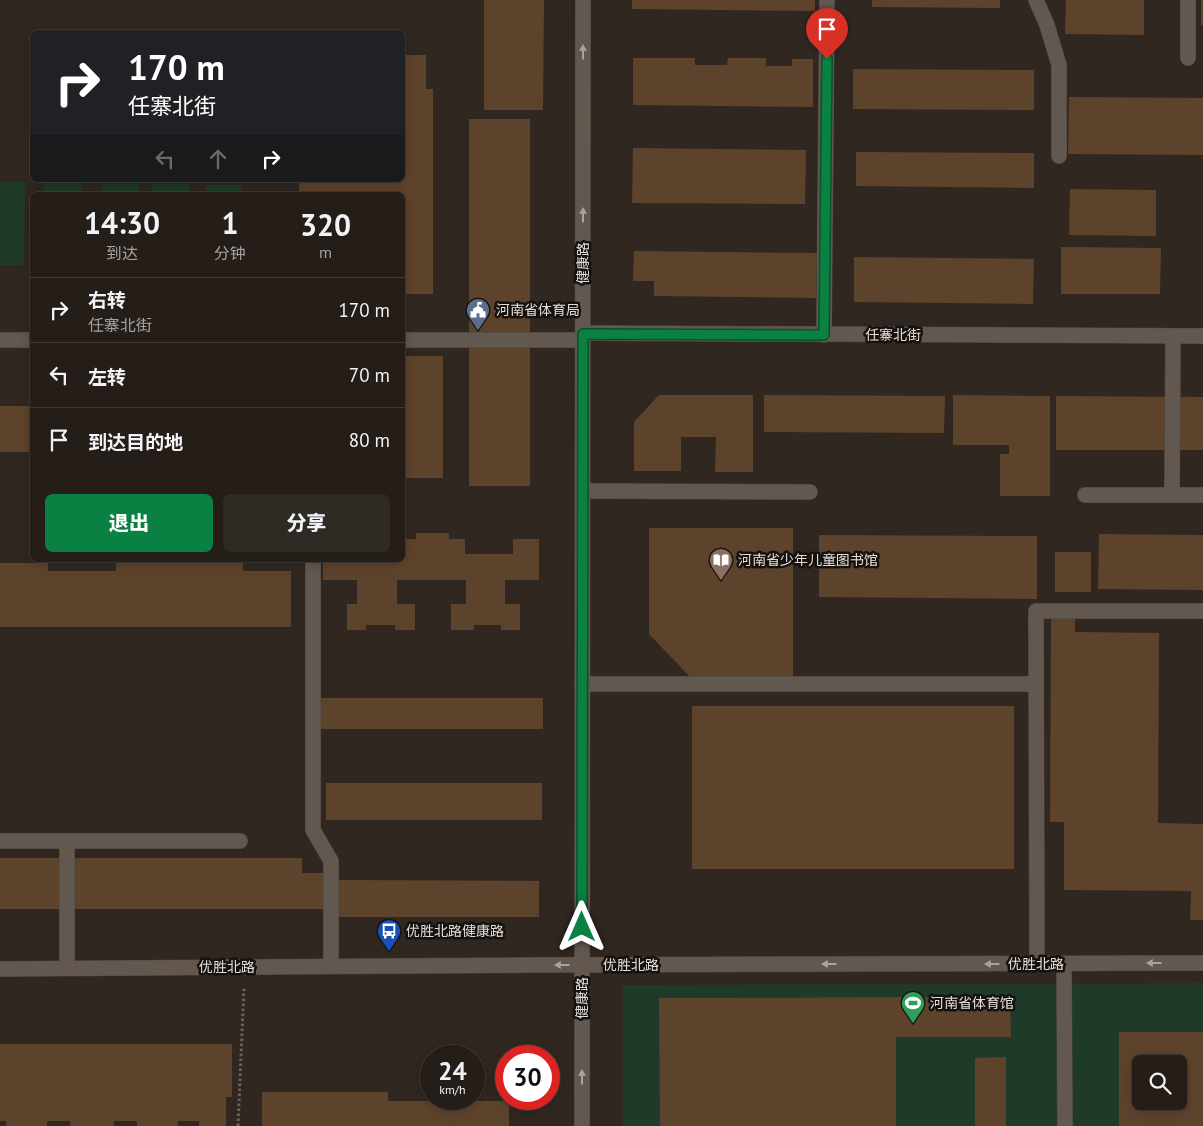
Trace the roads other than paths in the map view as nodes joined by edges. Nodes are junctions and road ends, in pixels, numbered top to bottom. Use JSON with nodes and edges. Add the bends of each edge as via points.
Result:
{"nodes":[{"id":1,"x":583,"y":0,"type":"edge"},
{"id":2,"x":827,"y":0,"type":"edge"},
{"id":3,"x":1036,"y":0,"type":"edge"},
{"id":4,"x":1188,"y":0,"type":"edge"},
{"id":5,"x":1188,"y":58,"type":"dead end"},
{"id":6,"x":1059,"y":156,"type":"dead end"},
{"id":7,"x":824,"y":335,"type":"junction"},
{"id":8,"x":1173,"y":336,"type":"junction"},
{"id":9,"x":1203,"y":336,"type":"edge"},
{"id":10,"x":583,"y":337,"type":"junction"},
{"id":11,"x":0,"y":340,"type":"edge"},
{"id":12,"x":30,"y":340,"type":"edge"},
{"id":13,"x":405,"y":340,"type":"edge"},
{"id":14,"x":583,"y":491,"type":"junction"},
{"id":15,"x":810,"y":492,"type":"dead end"},
{"id":16,"x":1085,"y":495,"type":"dead end"},
{"id":17,"x":1172,"y":495,"type":"junction"},
{"id":18,"x":1203,"y":496,"type":"edge"},
{"id":19,"x":314,"y":562,"type":"edge"},
{"id":20,"x":1203,"y":611,"type":"edge"},
{"id":21,"x":582,"y":684,"type":"junction"},
{"id":22,"x":1036,"y":684,"type":"junction"},
{"id":23,"x":0,"y":841,"type":"edge"},
{"id":24,"x":67,"y":841,"type":"junction"},
{"id":25,"x":240,"y":841,"type":"dead end"},
{"id":26,"x":1203,"y":963,"type":"edge"},
{"id":27,"x":1037,"y":964,"type":"junction"},
{"id":28,"x":1064,"y":964,"type":"junction"},
{"id":29,"x":582,"y":965,"type":"junction"},
{"id":30,"x":331,"y":966,"type":"junction"},
{"id":31,"x":67,"y":968,"type":"junction"},
{"id":32,"x":0,"y":969,"type":"edge"},
{"id":33,"x":582,"y":1126,"type":"edge"},
{"id":34,"x":1065,"y":1126,"type":"edge"}],
"edges":[{"from":10,"to":1,"type":"street","name":"健康路","one_way":true},
{"from":2,"to":7,"type":"street"},
{"from":3,"to":6,"type":"street","via":[[1059,65]]},
{"from":4,"to":5,"type":"street"},
{"from":7,"to":8,"type":"street","name":"任寨北街"},
{"from":7,"to":10,"type":"street","name":"任寨北街"},
{"from":8,"to":9,"type":"street","name":"任寨北街"},
{"from":8,"to":17,"type":"street"},
{"from":10,"to":13,"type":"street","name":"任寨北街"},
{"from":10,"to":14,"type":"street","name":"健康路"},
{"from":11,"to":12,"type":"street"},
{"from":14,"to":15,"type":"street"},
{"from":14,"to":21,"type":"street","name":"健康路"},
{"from":16,"to":17,"type":"street"},
{"from":17,"to":18,"type":"street"},
{"from":19,"to":30,"type":"street","via":[[313,830],[331,861]]},
{"from":20,"to":22,"type":"street","via":[[1036,611]]},
{"from":21,"to":22,"type":"street"},
{"from":21,"to":29,"type":"street","name":"健康路"},
{"from":22,"to":27,"type":"street"},
{"from":23,"to":24,"type":"street"},
{"from":24,"to":25,"type":"street"},
{"from":24,"to":31,"type":"street"},
{"from":26,"to":28,"type":"street","name":"优胜北路","one_way":true},
{"from":27,"to":28,"type":"street","name":"优胜北路"},
{"from":27,"to":29,"type":"street","name":"优胜北路","one_way":true},
{"from":28,"to":34,"type":"street"},
{"from":29,"to":30,"type":"street","name":"优胜北路","one_way":true},
{"from":33,"to":29,"type":"street","name":"健康路","one_way":true},
{"from":30,"to":31,"type":"street","name":"优胜北路"},
{"from":31,"to":32,"type":"street","name":"优胜北路"}]}
